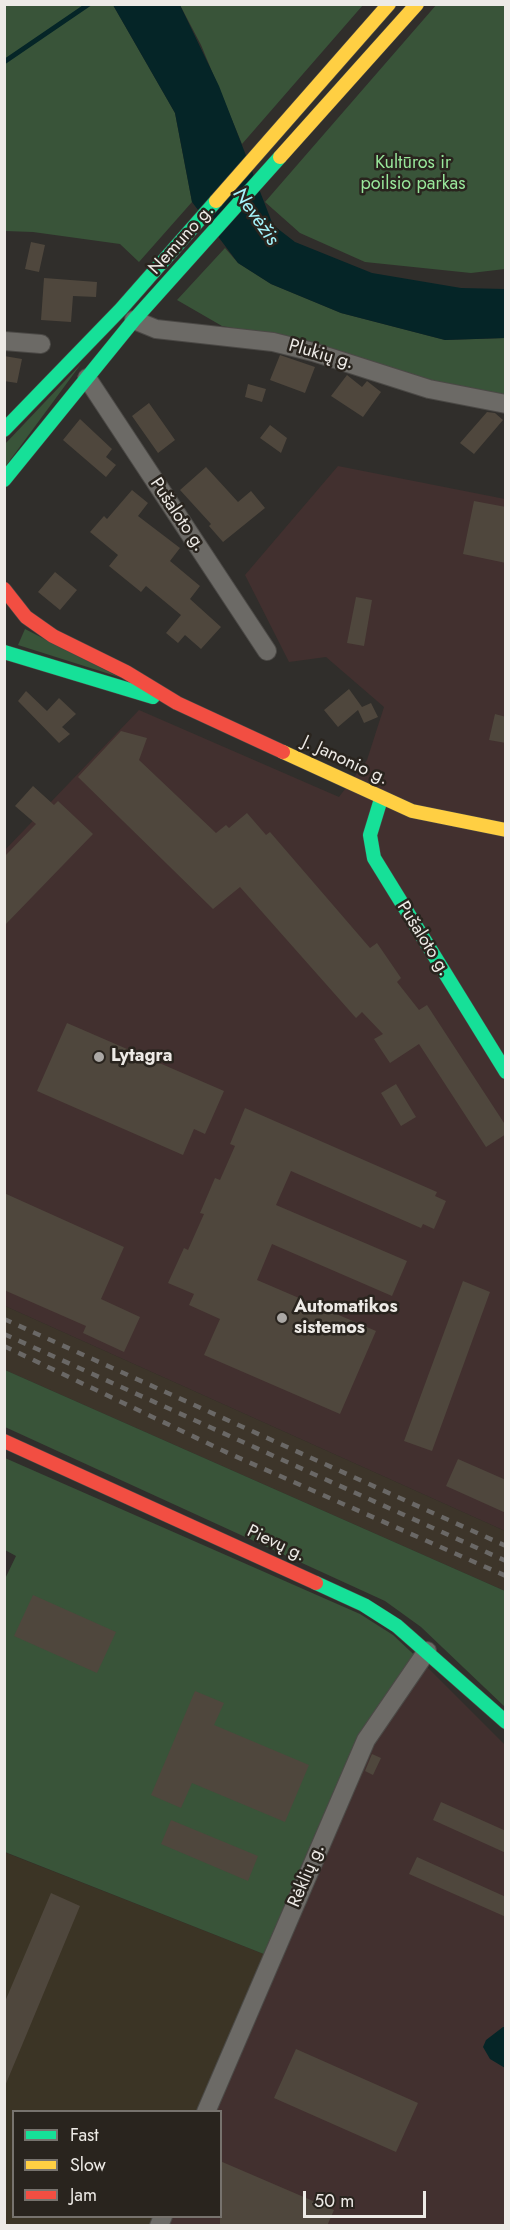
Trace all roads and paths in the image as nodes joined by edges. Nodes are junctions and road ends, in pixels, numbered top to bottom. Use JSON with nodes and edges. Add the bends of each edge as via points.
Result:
{"nodes":[{"id":1,"x":389,"y":4,"type":"edge"},
{"id":2,"x":417,"y":4,"type":"edge"},
{"id":3,"x":128,"y":315,"type":"junction"},
{"id":4,"x":4,"y":341,"type":"edge"},
{"id":5,"x":41,"y":344,"type":"dead end"},
{"id":6,"x":87,"y":378,"type":"junction"},
{"id":7,"x":506,"y":404,"type":"edge"},
{"id":8,"x":4,"y":430,"type":"edge"},
{"id":9,"x":4,"y":480,"type":"edge"},
{"id":10,"x":4,"y":589,"type":"edge"},
{"id":11,"x":267,"y":651,"type":"dead end"},
{"id":12,"x":4,"y":652,"type":"edge"},
{"id":13,"x":177,"y":703,"type":"junction"},
{"id":14,"x":381,"y":799,"type":"junction"},
{"id":15,"x":506,"y":830,"type":"edge"},
{"id":16,"x":506,"y":1072,"type":"edge"},
{"id":17,"x":4,"y":1441,"type":"edge"},
{"id":18,"x":427,"y":1651,"type":"junction"},
{"id":19,"x":506,"y":1722,"type":"edge"},
{"id":20,"x":207,"y":2110,"type":"edge"}],
"edges":[{"from":1,"to":3,"type":"main road","name":"Nemuno g."},
{"from":2,"to":3,"type":"main road","name":"Nemuno g."},
{"from":3,"to":6,"type":"main road","name":"Nemuno g."},
{"from":3,"to":7,"type":"street","name":"Plukių g.","via":[[156,329],[273,342],[429,389]]},
{"from":3,"to":8,"type":"main road","name":"Nemuno g."},
{"from":4,"to":5,"type":"street"},
{"from":6,"to":9,"type":"main road","name":"Nemuno g."},
{"from":6,"to":11,"type":"street","name":"Pušaloto g."},
{"from":10,"to":13,"type":"main road","name":"J. Janonio g.","via":[[26,617],[53,636],[126,672]]},
{"from":12,"to":13,"type":"main road","name":"J. Janonio g."},
{"from":13,"to":14,"type":"main road","name":"J. Janonio g."},
{"from":14,"to":15,"type":"main road","name":"J. Janonio g.","via":[[412,811]]},
{"from":14,"to":16,"type":"main road","name":"Pušaloto g.","via":[[370,835],[374,858]]},
{"from":17,"to":18,"type":"main road","name":"Pievų g.","via":[[364,1605]]},
{"from":18,"to":19,"type":"main road","name":"Pievų g."},
{"from":18,"to":20,"type":"street","name":"Rėklių g.","via":[[366,1740]]}]}
